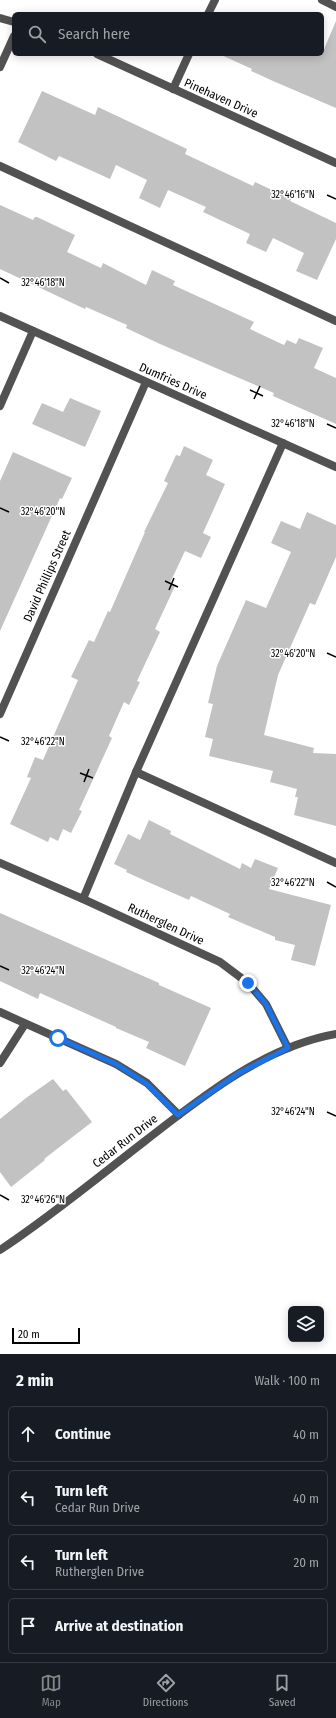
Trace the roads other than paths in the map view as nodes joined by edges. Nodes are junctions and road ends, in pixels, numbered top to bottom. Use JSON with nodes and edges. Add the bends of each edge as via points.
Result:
{"nodes":[{"id":1,"x":215,"y":0,"type":"edge"},
{"id":2,"x":322,"y":0,"type":"edge"},
{"id":3,"x":336,"y":7,"type":"edge"},
{"id":4,"x":209,"y":12,"type":"edge"},
{"id":5,"x":0,"y":18,"type":"edge"},
{"id":6,"x":12,"y":21,"type":"edge"},
{"id":7,"x":12,"y":40,"type":"edge"},
{"id":8,"x":101,"y":56,"type":"edge"},
{"id":9,"x":188,"y":56,"type":"edge"},
{"id":10,"x":0,"y":67,"type":"edge"},
{"id":11,"x":173,"y":89,"type":"junction"},
{"id":12,"x":336,"y":163,"type":"edge"},
{"id":13,"x":0,"y":166,"type":"edge"},
{"id":14,"x":0,"y":316,"type":"edge"},
{"id":15,"x":336,"y":321,"type":"edge"},
{"id":16,"x":33,"y":331,"type":"junction"},
{"id":17,"x":146,"y":382,"type":"junction"},
{"id":18,"x":0,"y":406,"type":"edge"},
{"id":19,"x":283,"y":443,"type":"junction"},
{"id":20,"x":336,"y":467,"type":"edge"},
{"id":21,"x":0,"y":714,"type":"edge"},
{"id":22,"x":136,"y":772,"type":"junction"},
{"id":23,"x":0,"y":863,"type":"edge"},
{"id":24,"x":336,"y":863,"type":"edge"},
{"id":25,"x":83,"y":898,"type":"junction"},
{"id":26,"x":0,"y":1012,"type":"edge"},
{"id":27,"x":25,"y":1024,"type":"junction"},
{"id":28,"x":336,"y":1034,"type":"edge"},
{"id":29,"x":288,"y":1048,"type":"junction"},
{"id":30,"x":0,"y":1063,"type":"edge"},
{"id":31,"x":178,"y":1115,"type":"junction"},
{"id":32,"x":0,"y":1250,"type":"edge"}],
"edges":[{"from":1,"to":4,"type":"street"},
{"from":2,"to":3,"type":"street"},
{"from":5,"to":6,"type":"street"},
{"from":7,"to":10,"type":"street"},
{"from":8,"to":11,"type":"street","name":"Pinehaven Drive"},
{"from":9,"to":11,"type":"street"},
{"from":11,"to":12,"type":"street","name":"Pinehaven Drive"},
{"from":13,"to":15,"type":"street"},
{"from":14,"to":16,"type":"street","name":"Dumfries Drive"},
{"from":16,"to":17,"type":"street","name":"Dumfries Drive"},
{"from":16,"to":18,"type":"street"},
{"from":17,"to":19,"type":"street","name":"Dumfries Drive"},
{"from":17,"to":21,"type":"street","name":"David Phillips Street"},
{"from":19,"to":20,"type":"street","name":"Dumfries Drive"},
{"from":19,"to":22,"type":"street"},
{"from":22,"to":24,"type":"street"},
{"from":22,"to":25,"type":"street"},
{"from":23,"to":25,"type":"street","name":"Rutherglen Drive"},
{"from":25,"to":29,"type":"street","name":"Rutherglen Drive","via":[[220,962],[248,983],[266,1004]]},
{"from":26,"to":27,"type":"street"},
{"from":27,"to":30,"type":"street"},
{"from":27,"to":31,"type":"street","via":[[116,1064],[147,1084]]},
{"from":28,"to":29,"type":"street","name":"Cedar Run Drive"},
{"from":29,"to":31,"type":"street","name":"Cedar Run Drive","via":[[239,1073]]},
{"from":31,"to":32,"type":"street","name":"Cedar Run Drive","via":[[51,1214]]}]}
